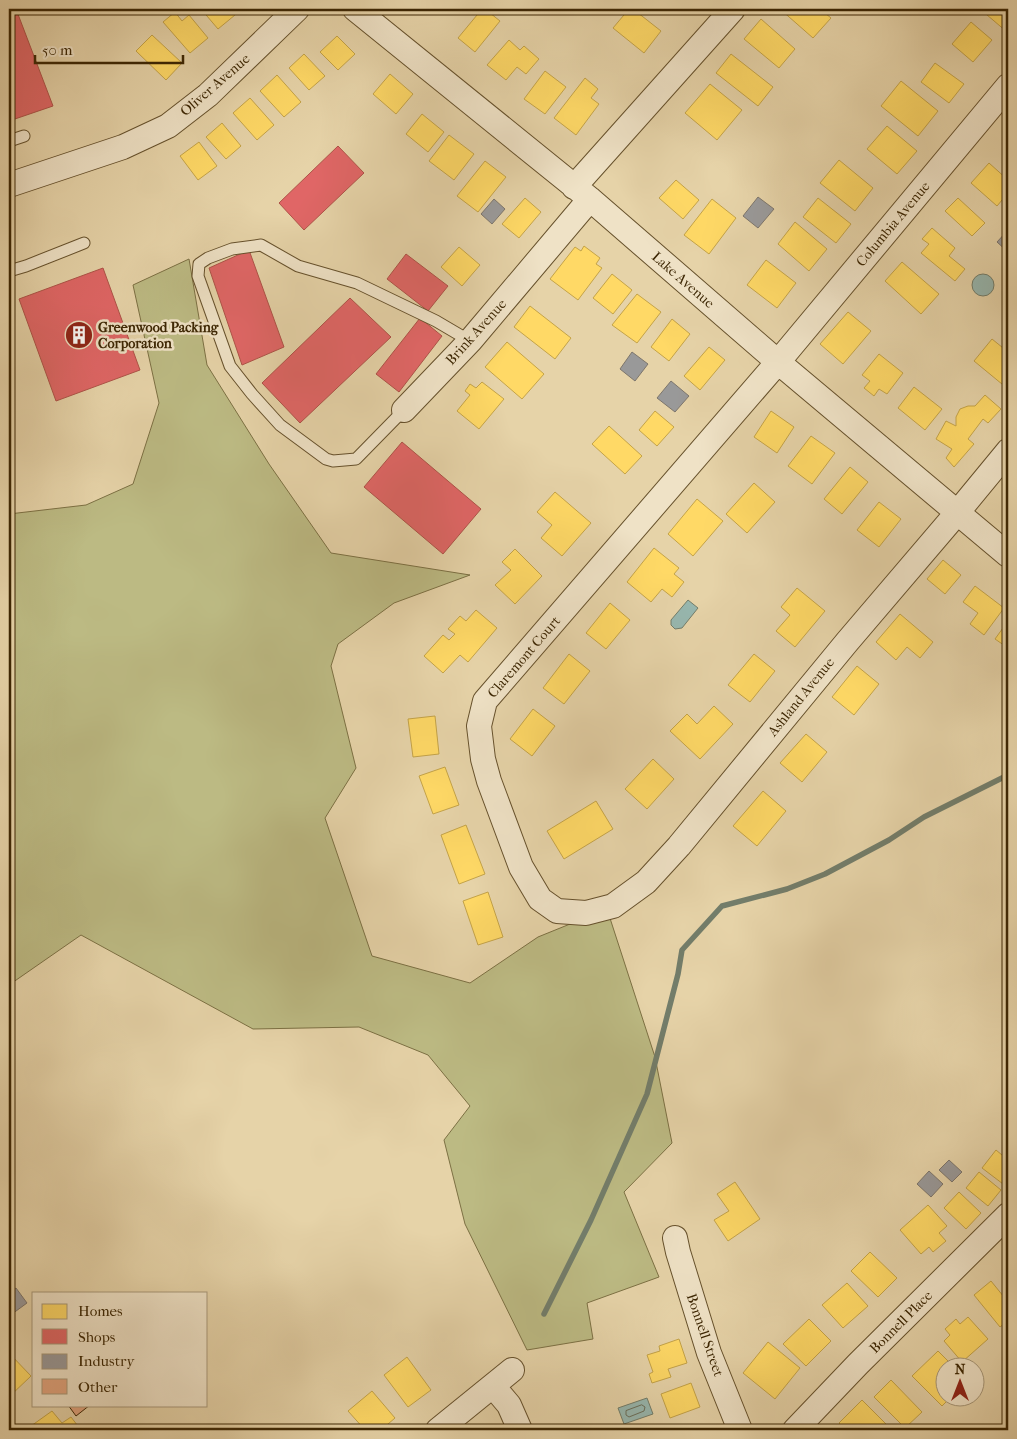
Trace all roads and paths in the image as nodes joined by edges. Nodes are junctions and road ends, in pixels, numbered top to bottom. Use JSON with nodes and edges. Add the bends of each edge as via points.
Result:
{"nodes":[{"id":1,"x":297,"y":9,"type":"edge"},
{"id":2,"x":355,"y":9,"type":"edge"},
{"id":3,"x":732,"y":9,"type":"edge"},
{"id":4,"x":1008,"y":86,"type":"edge"},
{"id":5,"x":24,"y":136,"type":"dead end"},
{"id":6,"x":9,"y":140,"type":"edge"},
{"id":7,"x":9,"y":185,"type":"edge"},
{"id":8,"x":582,"y":193,"type":"junction"},
{"id":9,"x":84,"y":243,"type":"dead end"},
{"id":10,"x":9,"y":271,"type":"edge"},
{"id":11,"x":470,"y":341,"type":"junction"},
{"id":12,"x":778,"y":362,"type":"junction"},
{"id":13,"x":404,"y":410,"type":"joint"},
{"id":14,"x":1008,"y":450,"type":"edge"},
{"id":15,"x":957,"y":513,"type":"junction"},
{"id":16,"x":1008,"y":555,"type":"edge"},
{"id":17,"x":646,"y":882,"type":"joint"},
{"id":18,"x":1008,"y":1215,"type":"edge"},
{"id":19,"x":675,"y":1238,"type":"dead end"},
{"id":20,"x":512,"y":1370,"type":"dead end"},
{"id":21,"x":493,"y":1386,"type":"junction"},
{"id":22,"x":438,"y":1430,"type":"edge"},
{"id":23,"x":520,"y":1430,"type":"edge"},
{"id":24,"x":740,"y":1430,"type":"edge"},
{"id":25,"x":795,"y":1430,"type":"edge"}],
"edges":[{"from":1,"to":7,"type":"street","name":"Oliver Avenue","via":[[208,95],[168,126],[123,147]]},
{"from":2,"to":8,"type":"street","name":"Lake Avenue"},
{"from":3,"to":8,"type":"street","name":"Brink Avenue"},
{"from":4,"to":12,"type":"street","name":"Columbia Avenue"},
{"from":5,"to":6,"type":"lane"},
{"from":8,"to":11,"type":"street","name":"Brink Avenue"},
{"from":8,"to":12,"type":"street","name":"Lake Avenue"},
{"from":9,"to":10,"type":"lane"},
{"from":11,"to":13,"type":"street","name":"Brink Avenue"},
{"from":11,"to":13,"type":"lane","name":"Brink Avenue","via":[[357,282],[298,266],[261,245],[232,249],[199,264],[198,276],[230,366],[280,425],[312,451],[333,461],[356,459]]},
{"from":12,"to":15,"type":"street","name":"Lake Avenue"},
{"from":12,"to":17,"type":"street","name":"Claremont Court","via":[[485,701],[479,726],[489,781],[521,867],[540,899],[557,911],[586,913],[613,906]]},
{"from":14,"to":15,"type":"street","name":"Ashland Avenue"},
{"from":15,"to":16,"type":"street","name":"Lake Avenue"},
{"from":15,"to":17,"type":"street","name":"Ashland Avenue"},
{"from":18,"to":25,"type":"street","name":"Bonnell Place"},
{"from":19,"to":24,"type":"street","name":"Bonnell Street","via":[[709,1353]]},
{"from":20,"to":21,"type":"street"},
{"from":21,"to":22,"type":"street"},
{"from":21,"to":23,"type":"street","via":[[509,1405]]}]}
